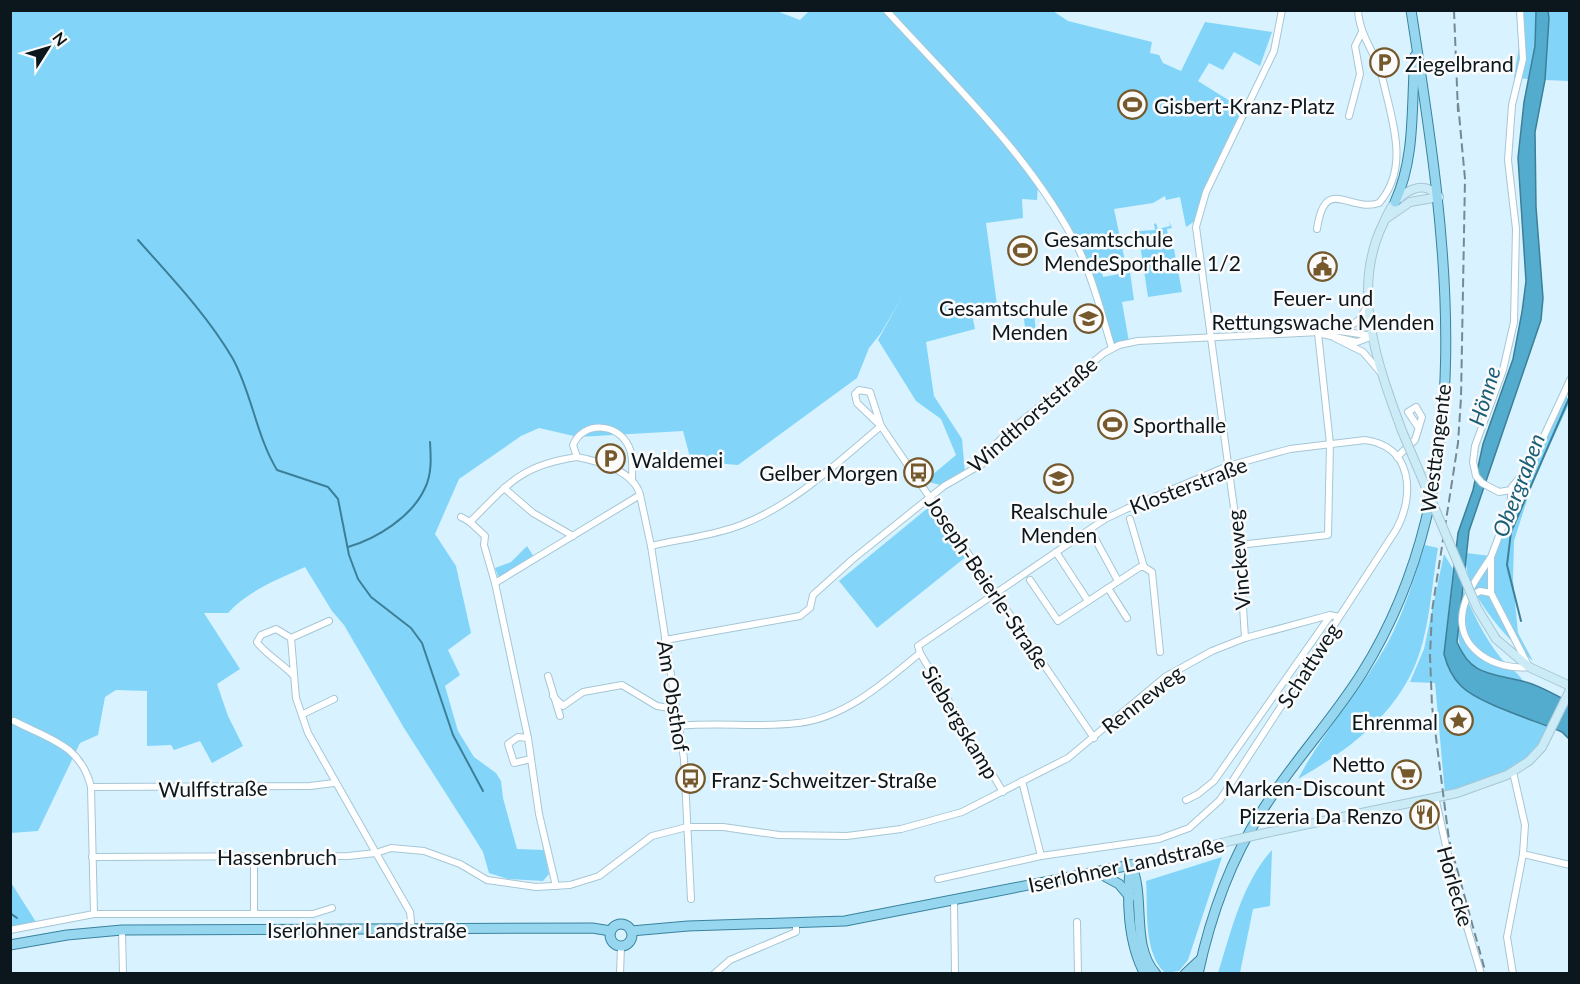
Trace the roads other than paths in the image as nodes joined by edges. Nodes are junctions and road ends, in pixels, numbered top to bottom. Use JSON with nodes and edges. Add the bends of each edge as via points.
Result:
{"nodes":[{"id":1,"x":886,"y":10,"type":"edge"},
{"id":2,"x":1282,"y":10,"type":"edge"},
{"id":3,"x":1358,"y":10,"type":"edge"},
{"id":4,"x":1412,"y":10,"type":"edge"},
{"id":5,"x":1520,"y":10,"type":"edge"},
{"id":6,"x":1362,"y":32,"type":"junction"},
{"id":7,"x":1416,"y":39,"type":"junction"},
{"id":8,"x":1349,"y":116,"type":"dead end"},
{"id":9,"x":1439,"y":197,"type":"junction"},
{"id":10,"x":1395,"y":202,"type":"junction"},
{"id":11,"x":1384,"y":221,"type":"junction"},
{"id":12,"x":1317,"y":229,"type":"dead end"},
{"id":13,"x":1368,"y":304,"type":"junction"},
{"id":14,"x":1343,"y":331,"type":"junction"},
{"id":15,"x":1318,"y":333,"type":"junction"},
{"id":16,"x":1373,"y":336,"type":"junction"},
{"id":17,"x":1335,"y":338,"type":"junction"},
{"id":18,"x":1213,"y":339,"type":"junction"},
{"id":19,"x":1112,"y":348,"type":"junction"},
{"id":20,"x":1382,"y":375,"type":"junction"},
{"id":21,"x":1569,"y":380,"type":"edge"},
{"id":22,"x":881,"y":426,"type":"junction"},
{"id":23,"x":1418,"y":427,"type":"dead end"},
{"id":24,"x":1330,"y":444,"type":"junction"},
{"id":25,"x":577,"y":457,"type":"junction"},
{"id":26,"x":1397,"y":457,"type":"junction"},
{"id":27,"x":1228,"y":466,"type":"junction"},
{"id":28,"x":632,"y":480,"type":"junction"},
{"id":29,"x":504,"y":488,"type":"junction"},
{"id":30,"x":1511,"y":490,"type":"junction"},
{"id":31,"x":640,"y":495,"type":"junction"},
{"id":32,"x":930,"y":496,"type":"junction"},
{"id":33,"x":461,"y":517,"type":"dead end"},
{"id":34,"x":1130,"y":519,"type":"dead end"},
{"id":35,"x":470,"y":522,"type":"junction"},
{"id":36,"x":573,"y":536,"type":"junction"},
{"id":37,"x":1094,"y":537,"type":"dead end"},
{"id":38,"x":1239,"y":545,"type":"junction"},
{"id":39,"x":651,"y":546,"type":"junction"},
{"id":40,"x":1056,"y":552,"type":"junction"},
{"id":41,"x":1491,"y":557,"type":"junction"},
{"id":42,"x":1144,"y":567,"type":"junction"},
{"id":43,"x":1030,"y":580,"type":"dead end"},
{"id":44,"x":1118,"y":581,"type":"junction"},
{"id":45,"x":495,"y":583,"type":"junction"},
{"id":46,"x":1108,"y":588,"type":"junction"},
{"id":47,"x":995,"y":593,"type":"junction"},
{"id":48,"x":1491,"y":593,"type":"junction"},
{"id":49,"x":1466,"y":599,"type":"junction"},
{"id":50,"x":1088,"y":601,"type":"junction"},
{"id":51,"x":1330,"y":615,"type":"junction"},
{"id":52,"x":1339,"y":616,"type":"junction"},
{"id":53,"x":1127,"y":618,"type":"dead end"},
{"id":54,"x":329,"y":621,"type":"dead end"},
{"id":55,"x":291,"y":638,"type":"junction"},
{"id":56,"x":1245,"y":638,"type":"junction"},
{"id":57,"x":665,"y":640,"type":"junction"},
{"id":58,"x":1160,"y":652,"type":"dead end"},
{"id":59,"x":920,"y":653,"type":"junction"},
{"id":60,"x":1529,"y":667,"type":"junction"},
{"id":61,"x":293,"y":675,"type":"junction"},
{"id":62,"x":548,"y":676,"type":"dead end"},
{"id":63,"x":1568,"y":691,"type":"edge"},
{"id":64,"x":553,"y":696,"type":"junction"},
{"id":65,"x":334,"y":699,"type":"dead end"},
{"id":66,"x":675,"y":709,"type":"junction"},
{"id":67,"x":303,"y":714,"type":"junction"},
{"id":68,"x":560,"y":716,"type":"dead end"},
{"id":69,"x":14,"y":721,"type":"dead end"},
{"id":70,"x":679,"y":726,"type":"junction"},
{"id":71,"x":528,"y":738,"type":"junction"},
{"id":72,"x":1094,"y":738,"type":"junction"},
{"id":73,"x":531,"y":759,"type":"junction"},
{"id":74,"x":1513,"y":772,"type":"junction"},
{"id":75,"x":1022,"y":781,"type":"junction"},
{"id":76,"x":334,"y":783,"type":"junction"},
{"id":77,"x":91,"y":787,"type":"junction"},
{"id":78,"x":1003,"y":792,"type":"junction"},
{"id":79,"x":1435,"y":797,"type":"junction"},
{"id":80,"x":1186,"y":800,"type":"dead end"},
{"id":81,"x":687,"y":827,"type":"junction"},
{"id":82,"x":376,"y":853,"type":"junction"},
{"id":83,"x":1523,"y":854,"type":"junction"},
{"id":84,"x":254,"y":856,"type":"junction"},
{"id":85,"x":1041,"y":856,"type":"junction"},
{"id":86,"x":92,"y":857,"type":"junction"},
{"id":87,"x":1131,"y":865,"type":"junction"},
{"id":88,"x":1569,"y":865,"type":"edge"},
{"id":89,"x":1097,"y":872,"type":"junction"},
{"id":90,"x":938,"y":879,"type":"dead end"},
{"id":91,"x":556,"y":886,"type":"junction"},
{"id":92,"x":1130,"y":897,"type":"junction"},
{"id":93,"x":690,"y":898,"type":"dead end"},
{"id":94,"x":954,"y":901,"type":"junction"},
{"id":95,"x":332,"y":908,"type":"dead end"},
{"id":96,"x":94,"y":914,"type":"junction"},
{"id":97,"x":254,"y":914,"type":"junction"},
{"id":98,"x":1077,"y":922,"type":"dead end"},
{"id":99,"x":796,"y":924,"type":"junction"},
{"id":100,"x":10,"y":930,"type":"edge"},
{"id":101,"x":122,"y":930,"type":"junction"},
{"id":102,"x":412,"y":930,"type":"junction"},
{"id":103,"x":611,"y":931,"type":"junction"},
{"id":104,"x":631,"y":931,"type":"junction"},
{"id":105,"x":10,"y":945,"type":"edge"},
{"id":106,"x":621,"y":946,"type":"junction"},
{"id":107,"x":1202,"y":958,"type":"junction"},
{"id":108,"x":123,"y":974,"type":"edge"},
{"id":109,"x":620,"y":974,"type":"edge"},
{"id":110,"x":714,"y":974,"type":"edge"},
{"id":111,"x":955,"y":974,"type":"edge"},
{"id":112,"x":1078,"y":974,"type":"edge"},
{"id":113,"x":1145,"y":974,"type":"edge"},
{"id":114,"x":1156,"y":974,"type":"edge"},
{"id":115,"x":1185,"y":974,"type":"edge"},
{"id":116,"x":1198,"y":974,"type":"edge"},
{"id":117,"x":1480,"y":974,"type":"edge"},
{"id":118,"x":1513,"y":974,"type":"edge"}],
"edges":[{"from":1,"to":19,"type":"street","via":[[1005,138],[1043,189],[1081,254]]},
{"from":2,"to":18,"type":"street","name":"Vinckeweg","via":[[1274,51],[1206,192],[1198,219],[1197,236]]},
{"from":3,"to":6,"type":"street"},
{"from":4,"to":7,"type":"main road","name":"Westtangente"},
{"from":5,"to":30,"type":"street","via":[[1523,59],[1512,105],[1508,160],[1516,229],[1516,304],[1503,370],[1475,446],[1473,462],[1476,476],[1486,485],[1499,492]]},
{"from":6,"to":8,"type":"street","via":[[1355,46],[1360,74]]},
{"from":6,"to":12,"type":"street","via":[[1381,72],[1395,129],[1395,175],[1379,202],[1361,204],[1339,197],[1328,200]]},
{"from":7,"to":9,"type":"main road","name":"Westtangente"},
{"from":7,"to":10,"type":"main road","via":[[1409,154]]},
{"from":9,"to":10,"type":"street","via":[[1421,187]]},
{"from":9,"to":11,"type":"street","via":[[1410,202]]},
{"from":9,"to":107,"type":"main road","name":"Westtangente","via":[[1446,303],[1442,421],[1434,488],[1413,570],[1361,674],[1254,825],[1221,896]]},
{"from":10,"to":11,"type":"street"},
{"from":11,"to":13,"type":"street","via":[[1370,259]]},
{"from":13,"to":14,"type":"street","via":[[1359,320]]},
{"from":13,"to":16,"type":"street"},
{"from":14,"to":15,"type":"street","name":"Windthorststraße"},
{"from":14,"to":16,"type":"street","name":"Windthorststraße"},
{"from":15,"to":17,"type":"street","name":"Windthorststraße"},
{"from":15,"to":18,"type":"street","name":"Windthorststraße"},
{"from":15,"to":24,"type":"street"},
{"from":16,"to":17,"type":"street","name":"Windthorststraße","via":[[1361,342]]},
{"from":16,"to":20,"type":"street"},
{"from":17,"to":20,"type":"street","name":"Windthorststraße","via":[[1363,352]]},
{"from":18,"to":19,"type":"street","name":"Windthorststraße","via":[[1138,341]]},
{"from":18,"to":27,"type":"street","name":"Vinckeweg"},
{"from":19,"to":32,"type":"street","name":"Windthorststraße","via":[[1004,436],[982,464]]},
{"from":20,"to":60,"type":"street","bridge":true,"via":[[1477,608],[1489,630]]},
{"from":21,"to":30,"type":"street","via":[[1528,469]]},
{"from":22,"to":22,"type":"street","name":"Joseph-Beierle-Straße","via":[[857,404],[855,394],[859,390],[870,393]]},
{"from":22,"to":32,"type":"street","name":"Joseph-Beierle-Straße"},
{"from":22,"to":39,"type":"street","via":[[797,495],[758,518]]},
{"from":23,"to":26,"type":"street","via":[[1415,440]]},
{"from":24,"to":26,"type":"street","name":"Klosterstraße","via":[[1377,441]]},
{"from":24,"to":27,"type":"street","name":"Klosterstraße","via":[[1290,449]]},
{"from":24,"to":38,"type":"street","via":[[1328,535]]},
{"from":25,"to":28,"type":"street","via":[[599,461]]},
{"from":25,"to":28,"type":"street","via":[[573,445],[577,435],[586,428],[606,429],[628,444]]},
{"from":25,"to":29,"type":"street","via":[[547,461]]},
{"from":26,"to":52,"type":"street","name":"Schattweg","via":[[1409,493],[1405,511]]},
{"from":27,"to":38,"type":"street","name":"Vinckeweg"},
{"from":27,"to":40,"type":"street","name":"Klosterstraße","via":[[1105,519]]},
{"from":28,"to":31,"type":"street"},
{"from":29,"to":35,"type":"street"},
{"from":29,"to":36,"type":"street","via":[[532,513]]},
{"from":30,"to":41,"type":"street","via":[[1510,507]]},
{"from":31,"to":36,"type":"street"},
{"from":31,"to":39,"type":"street","name":"Am Obsthof"},
{"from":32,"to":47,"type":"street","name":"Joseph-Beierle-Straße"},
{"from":32,"to":57,"type":"street","name":"Windthorststraße","via":[[813,595],[810,608],[800,616]]},
{"from":33,"to":35,"type":"street"},
{"from":34,"to":42,"type":"street"},
{"from":35,"to":45,"type":"street","via":[[484,536]]},
{"from":36,"to":45,"type":"street"},
{"from":37,"to":44,"type":"street"},
{"from":38,"to":56,"type":"street","name":"Vinckeweg"},
{"from":39,"to":57,"type":"street","name":"Am Obsthof"},
{"from":40,"to":47,"type":"street","name":"Klosterstraße"},
{"from":40,"to":50,"type":"street"},
{"from":41,"to":48,"type":"street"},
{"from":41,"to":49,"type":"street"},
{"from":42,"to":44,"type":"street"},
{"from":42,"to":58,"type":"street","via":[[1152,572]]},
{"from":43,"to":50,"type":"street","via":[[1058,621]]},
{"from":44,"to":46,"type":"street"},
{"from":45,"to":71,"type":"street"},
{"from":46,"to":50,"type":"street"},
{"from":46,"to":53,"type":"street"},
{"from":47,"to":59,"type":"street","via":[[918,646]]},
{"from":47,"to":72,"type":"street","name":"Joseph-Beierle-Straße"},
{"from":48,"to":49,"type":"street","via":[[1480,591]]},
{"from":48,"to":60,"type":"street"},
{"from":49,"to":60,"type":"street","via":[[1464,630],[1476,651],[1504,667]]},
{"from":51,"to":52,"type":"street","name":"Renneweg"},
{"from":51,"to":56,"type":"street","name":"Renneweg"},
{"from":51,"to":80,"type":"street","name":"Schattweg","via":[[1214,781]]},
{"from":52,"to":85,"type":"street","name":"Schattweg","via":[[1220,800],[1189,828],[1159,839]]},
{"from":54,"to":55,"type":"street"},
{"from":55,"to":61,"type":"street"},
{"from":55,"to":61,"type":"street","via":[[276,629],[268,630],[257,642]]},
{"from":56,"to":72,"type":"street","name":"Renneweg","via":[[1176,669]]},
{"from":57,"to":66,"type":"street","name":"Am Obsthof"},
{"from":59,"to":70,"type":"street","via":[[872,693],[819,718],[772,725],[719,722]]},
{"from":59,"to":78,"type":"street","name":"Siebergskamp"},
{"from":60,"to":63,"type":"street"},
{"from":61,"to":67,"type":"street"},
{"from":62,"to":64,"type":"street"},
{"from":63,"to":74,"type":"street","name":"Iserlohner Landstraße","via":[[1537,754]]},
{"from":64,"to":66,"type":"street","via":[[563,706],[583,692],[622,685],[657,706]]},
{"from":64,"to":68,"type":"street"},
{"from":65,"to":67,"type":"street"},
{"from":66,"to":70,"type":"street","name":"Am Obsthof"},
{"from":67,"to":76,"type":"street","via":[[308,733]]},
{"from":69,"to":77,"type":"street","via":[[77,755]]},
{"from":70,"to":81,"type":"street","name":"Am Obsthof"},
{"from":71,"to":73,"type":"street"},
{"from":71,"to":73,"type":"street","via":[[518,737],[508,744],[514,763]]},
{"from":72,"to":75,"type":"street","name":"Renneweg","via":[[1068,758]]},
{"from":73,"to":91,"type":"street"},
{"from":74,"to":79,"type":"street","name":"Iserlohner Landstraße","via":[[1457,794]]},
{"from":74,"to":83,"type":"street","via":[[1526,825]]},
{"from":75,"to":78,"type":"street","name":"Renneweg"},
{"from":75,"to":85,"type":"street","name":"Siebergskamp"},
{"from":76,"to":77,"type":"street","name":"Wulffstraße"},
{"from":76,"to":82,"type":"street"},
{"from":77,"to":86,"type":"street"},
{"from":78,"to":81,"type":"street","name":"Renneweg","via":[[951,816],[901,829],[847,836],[779,835],[723,826]]},
{"from":79,"to":87,"type":"street","name":"Iserlohner Landstraße","bridge":true},
{"from":79,"to":117,"type":"street","name":"Horlecke","via":[[1453,880]]},
{"from":81,"to":91,"type":"street","name":"Hassenbruch","via":[[652,836],[599,876]]},
{"from":81,"to":93,"type":"street","name":"Am Obsthof"},
{"from":82,"to":84,"type":"street","name":"Hassenbruch"},
{"from":82,"to":91,"type":"street","name":"Hassenbruch","via":[[391,848],[424,851],[460,864],[487,880]]},
{"from":82,"to":102,"type":"street","via":[[407,906]]},
{"from":83,"to":88,"type":"street"},
{"from":83,"to":118,"type":"street","via":[[1507,937]]},
{"from":84,"to":86,"type":"street","name":"Hassenbruch"},
{"from":84,"to":97,"type":"street","name":"Iserlohner Landstraße"},
{"from":85,"to":90,"type":"street","name":"Schattweg"},
{"from":86,"to":96,"type":"street"},
{"from":87,"to":89,"type":"main road","name":"Iserlohner Landstraße"},
{"from":87,"to":92,"type":"main road"},
{"from":87,"to":114,"type":"main road","via":[[1138,879],[1142,940],[1148,964]]},
{"from":89,"to":92,"type":"main road","via":[[1119,884]]},
{"from":89,"to":94,"type":"main road","name":"Iserlohner Landstraße"},
{"from":92,"to":113,"type":"main road","via":[[1135,952]]},
{"from":94,"to":99,"type":"main road","name":"Iserlohner Landstraße","via":[[846,921]]},
{"from":94,"to":111,"type":"street"},
{"from":95,"to":97,"type":"street","name":"Iserlohner Landstraße","via":[[314,914]]},
{"from":96,"to":97,"type":"street","name":"Iserlohner Landstraße"},
{"from":96,"to":100,"type":"street","name":"Iserlohner Landstraße"},
{"from":98,"to":112,"type":"street"},
{"from":99,"to":104,"type":"main road","name":"Iserlohner Landstraße"},
{"from":99,"to":110,"type":"street","via":[[796,932],[746,951]]},
{"from":101,"to":102,"type":"main road","name":"Iserlohner Landstraße"},
{"from":101,"to":105,"type":"main road","name":"Iserlohner Landstraße"},
{"from":101,"to":108,"type":"street"},
{"from":102,"to":103,"type":"main road","name":"Iserlohner Landstraße","via":[[592,927]]},
{"from":103,"to":104,"type":"main road","via":[[621,924]]},
{"from":103,"to":106,"type":"main road","via":[[611,940]]},
{"from":104,"to":106,"type":"main road","via":[[629,942]]},
{"from":106,"to":109,"type":"street"},
{"from":107,"to":115,"type":"main road"},
{"from":107,"to":116,"type":"main road","name":"Westtangente"}]}
